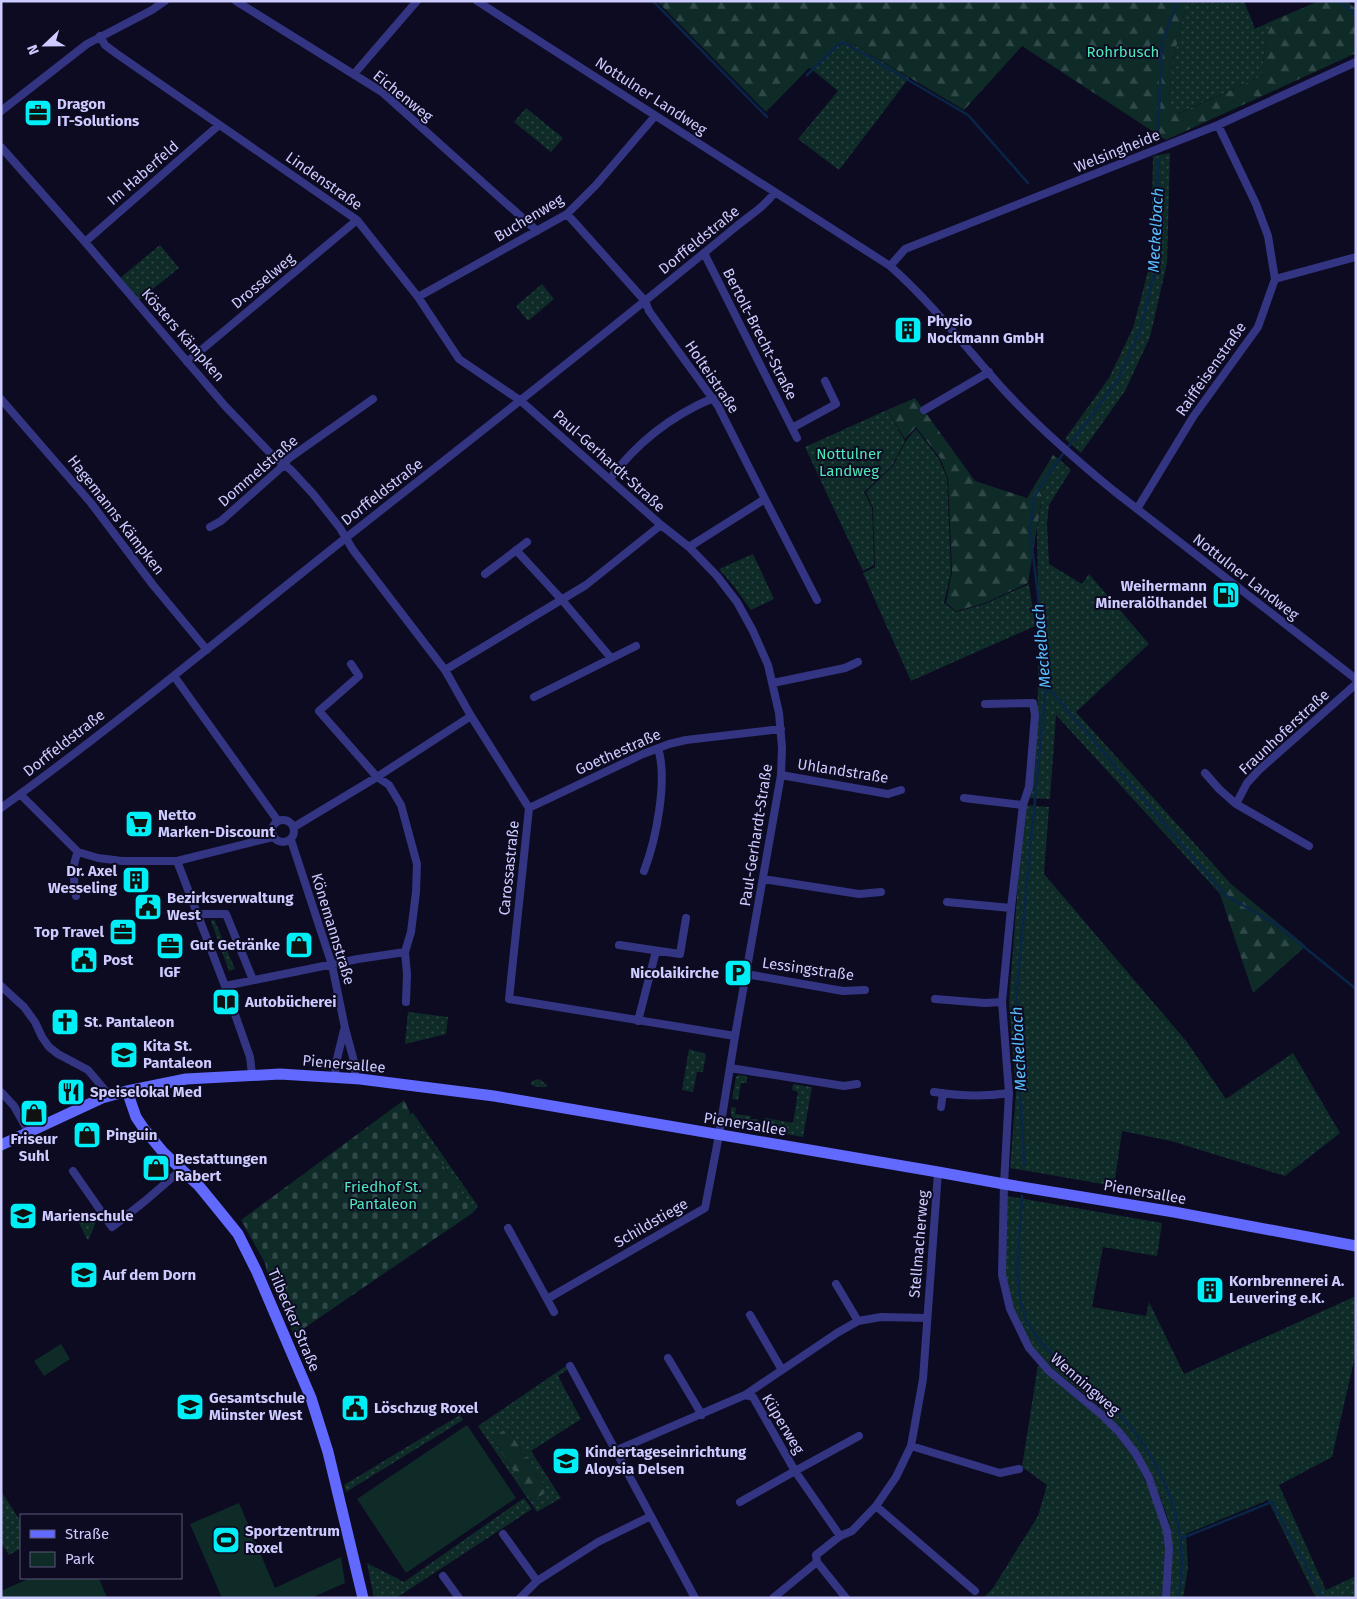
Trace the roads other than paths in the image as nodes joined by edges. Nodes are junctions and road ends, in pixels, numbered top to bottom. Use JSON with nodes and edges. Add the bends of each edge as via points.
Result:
{"nodes":[{"id":1,"x":165,"y":1,"type":"edge"},
{"id":2,"x":236,"y":1,"type":"edge"},
{"id":3,"x":417,"y":1,"type":"edge"},
{"id":4,"x":477,"y":1,"type":"edge"},
{"id":5,"x":100,"y":36,"type":"junction"},
{"id":6,"x":1356,"y":62,"type":"edge"},
{"id":7,"x":354,"y":74,"type":"junction"},
{"id":8,"x":1,"y":110,"type":"edge"},
{"id":9,"x":655,"y":116,"type":"junction"},
{"id":10,"x":219,"y":125,"type":"junction"},
{"id":11,"x":1218,"y":125,"type":"junction"},
{"id":12,"x":1,"y":148,"type":"edge"},
{"id":13,"x":775,"y":192,"type":"junction"},
{"id":14,"x":567,"y":214,"type":"junction"},
{"id":15,"x":357,"y":220,"type":"junction"},
{"id":16,"x":537,"y":231,"type":"junction"},
{"id":17,"x":85,"y":242,"type":"junction"},
{"id":18,"x":704,"y":254,"type":"junction"},
{"id":19,"x":1356,"y":257,"type":"edge"},
{"id":20,"x":890,"y":266,"type":"junction"},
{"id":21,"x":1275,"y":279,"type":"junction"},
{"id":22,"x":418,"y":297,"type":"junction"},
{"id":23,"x":645,"y":301,"type":"junction"},
{"id":24,"x":187,"y":362,"type":"junction"},
{"id":25,"x":989,"y":372,"type":"junction"},
{"id":26,"x":825,"y":381,"type":"dead end"},
{"id":27,"x":713,"y":398,"type":"junction"},
{"id":28,"x":1,"y":399,"type":"edge"},
{"id":29,"x":373,"y":399,"type":"dead end"},
{"id":30,"x":521,"y":401,"type":"junction"},
{"id":31,"x":924,"y":410,"type":"dead end"},
{"id":32,"x":792,"y":428,"type":"junction"},
{"id":33,"x":797,"y":438,"type":"dead end"},
{"id":34,"x":284,"y":465,"type":"junction"},
{"id":35,"x":610,"y":479,"type":"junction"},
{"id":36,"x":765,"y":498,"type":"junction"},
{"id":37,"x":1137,"y":509,"type":"junction"},
{"id":38,"x":661,"y":526,"type":"junction"},
{"id":39,"x":210,"y":527,"type":"dead end"},
{"id":40,"x":346,"y":538,"type":"junction"},
{"id":41,"x":527,"y":542,"type":"dead end"},
{"id":42,"x":689,"y":547,"type":"junction"},
{"id":43,"x":516,"y":550,"type":"junction"},
{"id":44,"x":485,"y":574,"type":"dead end"},
{"id":45,"x":562,"y":600,"type":"junction"},
{"id":46,"x":817,"y":600,"type":"dead end"},
{"id":47,"x":636,"y":646,"type":"dead end"},
{"id":48,"x":207,"y":650,"type":"junction"},
{"id":49,"x":610,"y":658,"type":"junction"},
{"id":50,"x":858,"y":662,"type":"dead end"},
{"id":51,"x":351,"y":664,"type":"dead end"},
{"id":52,"x":445,"y":670,"type":"junction"},
{"id":53,"x":174,"y":676,"type":"junction"},
{"id":54,"x":1356,"y":679,"type":"edge"},
{"id":55,"x":773,"y":683,"type":"junction"},
{"id":56,"x":1356,"y":684,"type":"edge"},
{"id":57,"x":534,"y":697,"type":"dead end"},
{"id":58,"x":985,"y":704,"type":"dead end"},
{"id":59,"x":471,"y":716,"type":"junction"},
{"id":60,"x":781,"y":730,"type":"junction"},
{"id":61,"x":658,"y":748,"type":"junction"},
{"id":62,"x":1205,"y":773,"type":"dead end"},
{"id":63,"x":781,"y":775,"type":"junction"},
{"id":64,"x":377,"y":777,"type":"junction"},
{"id":65,"x":901,"y":790,"type":"dead end"},
{"id":66,"x":20,"y":794,"type":"junction"},
{"id":67,"x":964,"y":798,"type":"dead end"},
{"id":68,"x":1236,"y":804,"type":"junction"},
{"id":69,"x":1023,"y":805,"type":"junction"},
{"id":70,"x":1,"y":808,"type":"edge"},
{"id":71,"x":529,"y":808,"type":"junction"},
{"id":72,"x":278,"y":821,"type":"junction"},
{"id":73,"x":294,"y":827,"type":"junction"},
{"id":74,"x":273,"y":837,"type":"junction"},
{"id":75,"x":291,"y":840,"type":"junction"},
{"id":76,"x":1309,"y":846,"type":"dead end"},
{"id":77,"x":78,"y":852,"type":"junction"},
{"id":78,"x":177,"y":861,"type":"junction"},
{"id":79,"x":644,"y":871,"type":"dead end"},
{"id":80,"x":763,"y":880,"type":"junction"},
{"id":81,"x":881,"y":892,"type":"dead end"},
{"id":82,"x":76,"y":896,"type":"dead end"},
{"id":83,"x":947,"y":902,"type":"dead end"},
{"id":84,"x":1011,"y":908,"type":"junction"},
{"id":85,"x":198,"y":914,"type":"junction"},
{"id":86,"x":686,"y":918,"type":"dead end"},
{"id":87,"x":619,"y":946,"type":"dead end"},
{"id":88,"x":656,"y":951,"type":"junction"},
{"id":89,"x":405,"y":952,"type":"junction"},
{"id":90,"x":332,"y":965,"type":"junction"},
{"id":91,"x":746,"y":974,"type":"junction"},
{"id":92,"x":253,"y":980,"type":"junction"},
{"id":93,"x":1,"y":986,"type":"edge"},
{"id":94,"x":225,"y":986,"type":"junction"},
{"id":95,"x":866,"y":990,"type":"dead end"},
{"id":96,"x":935,"y":999,"type":"dead end"},
{"id":97,"x":406,"y":1002,"type":"dead end"},
{"id":98,"x":1002,"y":1002,"type":"junction"},
{"id":99,"x":638,"y":1021,"type":"junction"},
{"id":100,"x":345,"y":1028,"type":"junction"},
{"id":101,"x":735,"y":1036,"type":"junction"},
{"id":102,"x":730,"y":1068,"type":"junction"},
{"id":103,"x":252,"y":1074,"type":"junction"},
{"id":104,"x":335,"y":1077,"type":"junction"},
{"id":105,"x":355,"y":1078,"type":"junction"},
{"id":106,"x":857,"y":1084,"type":"dead end"},
{"id":107,"x":127,"y":1091,"type":"junction"},
{"id":108,"x":1,"y":1092,"type":"edge"},
{"id":109,"x":934,"y":1092,"type":"dead end"},
{"id":110,"x":942,"y":1093,"type":"junction"},
{"id":111,"x":1009,"y":1093,"type":"junction"},
{"id":112,"x":110,"y":1096,"type":"junction"},
{"id":113,"x":941,"y":1107,"type":"dead end"},
{"id":114,"x":28,"y":1131,"type":"junction"},
{"id":115,"x":719,"y":1134,"type":"junction"},
{"id":116,"x":1,"y":1145,"type":"edge"},
{"id":117,"x":181,"y":1170,"type":"junction"},
{"id":118,"x":73,"y":1171,"type":"dead end"},
{"id":119,"x":938,"y":1172,"type":"junction"},
{"id":120,"x":1004,"y":1184,"type":"junction"},
{"id":121,"x":508,"y":1228,"type":"dead end"},
{"id":122,"x":1356,"y":1246,"type":"edge"},
{"id":123,"x":836,"y":1284,"type":"dead end"},
{"id":124,"x":547,"y":1300,"type":"junction"},
{"id":125,"x":554,"y":1312,"type":"dead end"},
{"id":126,"x":750,"y":1315,"type":"dead end"},
{"id":127,"x":926,"y":1318,"type":"junction"},
{"id":128,"x":858,"y":1321,"type":"junction"},
{"id":129,"x":668,"y":1358,"type":"dead end"},
{"id":130,"x":570,"y":1366,"type":"dead end"},
{"id":131,"x":782,"y":1370,"type":"junction"},
{"id":132,"x":745,"y":1395,"type":"junction"},
{"id":133,"x":702,"y":1415,"type":"junction"},
{"id":134,"x":858,"y":1436,"type":"dead end"},
{"id":135,"x":911,"y":1446,"type":"junction"},
{"id":136,"x":616,"y":1451,"type":"junction"},
{"id":137,"x":1019,"y":1469,"type":"dead end"},
{"id":138,"x":795,"y":1471,"type":"junction"},
{"id":139,"x":740,"y":1502,"type":"dead end"},
{"id":140,"x":876,"y":1506,"type":"junction"},
{"id":141,"x":651,"y":1516,"type":"junction"},
{"id":142,"x":503,"y":1534,"type":"dead end"},
{"id":143,"x":840,"y":1536,"type":"junction"},
{"id":144,"x":817,"y":1562,"type":"junction"},
{"id":145,"x":443,"y":1576,"type":"dead end"},
{"id":146,"x":538,"y":1581,"type":"junction"},
{"id":147,"x":975,"y":1591,"type":"dead end"},
{"id":148,"x":363,"y":1598,"type":"edge"},
{"id":149,"x":459,"y":1598,"type":"edge"},
{"id":150,"x":520,"y":1598,"type":"edge"},
{"id":151,"x":695,"y":1598,"type":"edge"},
{"id":152,"x":773,"y":1598,"type":"edge"},
{"id":153,"x":846,"y":1598,"type":"edge"},
{"id":154,"x":1166,"y":1598,"type":"edge"}],
"edges":[{"from":1,"to":5,"type":"street"},
{"from":2,"to":7,"type":"street","name":"Eichenweg"},
{"from":3,"to":7,"type":"street"},
{"from":4,"to":9,"type":"street","name":"Nottulner Landweg"},
{"from":5,"to":8,"type":"street"},
{"from":5,"to":10,"type":"street","name":"Lindenstraße","via":[[105,45],[117,54]]},
{"from":6,"to":11,"type":"street","name":"Welsingheide"},
{"from":7,"to":16,"type":"street","name":"Eichenweg","via":[[382,92]]},
{"from":9,"to":13,"type":"street","name":"Nottulner Landweg"},
{"from":9,"to":14,"type":"street","name":"Buchenweg"},
{"from":10,"to":15,"type":"street","name":"Lindenstraße"},
{"from":10,"to":17,"type":"street","name":"Im Haberfeld"},
{"from":11,"to":20,"type":"street","name":"Welsingheide","via":[[905,249]]},
{"from":11,"to":21,"type":"street","name":"Raiffeisenstraße","via":[[1268,236]]},
{"from":12,"to":17,"type":"street","name":"Kösters Kämpken"},
{"from":13,"to":18,"type":"street","name":"Dorffeldstraße","via":[[767,203]]},
{"from":13,"to":20,"type":"street","name":"Nottulner Landweg"},
{"from":14,"to":16,"type":"street","name":"Buchenweg"},
{"from":14,"to":23,"type":"street"},
{"from":15,"to":22,"type":"street","name":"Lindenstraße"},
{"from":15,"to":24,"type":"street","name":"Drosselweg"},
{"from":16,"to":22,"type":"street","name":"Buchenweg"},
{"from":17,"to":24,"type":"street","name":"Kösters Kämpken"},
{"from":18,"to":23,"type":"street","name":"Dorffeldstraße"},
{"from":18,"to":32,"type":"street","name":"Bertolt-Brecht-Straße"},
{"from":19,"to":21,"type":"street"},
{"from":20,"to":25,"type":"street","name":"Nottulner Landweg"},
{"from":21,"to":37,"type":"street","name":"Raiffeisenstraße","via":[[1258,327],[1193,416]]},
{"from":22,"to":30,"type":"street","name":"Lindenstraße","via":[[459,359]]},
{"from":23,"to":27,"type":"street","name":"Holteistraße"},
{"from":23,"to":30,"type":"street","name":"Dorffeldstraße"},
{"from":24,"to":34,"type":"street","name":"Kösters Kämpken","via":[[225,406]]},
{"from":25,"to":31,"type":"street"},
{"from":25,"to":37,"type":"street","name":"Nottulner Landweg","via":[[1060,446]]},
{"from":26,"to":32,"type":"street","via":[[836,404]]},
{"from":27,"to":35,"type":"street","via":[[679,415],[642,442]]},
{"from":27,"to":36,"type":"street","name":"Holteistraße"},
{"from":28,"to":48,"type":"street","name":"Hagemanns Kämpken","via":[[91,503]]},
{"from":29,"to":34,"type":"street","name":"Dommelstraße"},
{"from":30,"to":35,"type":"street","name":"Paul-Gerhardt-Straße"},
{"from":30,"to":40,"type":"street","name":"Dorffeldstraße"},
{"from":32,"to":33,"type":"street","name":"Bertolt-Brecht-Straße"},
{"from":34,"to":39,"type":"street","name":"Dommelstraße"},
{"from":34,"to":40,"type":"street","name":"Kösters Kämpken","via":[[314,495]]},
{"from":35,"to":38,"type":"street","name":"Paul-Gerhardt-Straße"},
{"from":36,"to":42,"type":"street"},
{"from":36,"to":46,"type":"street","name":"Holteistraße"},
{"from":37,"to":54,"type":"street","name":"Nottulner Landweg"},
{"from":38,"to":42,"type":"street","name":"Paul-Gerhardt-Straße"},
{"from":38,"to":45,"type":"street"},
{"from":40,"to":48,"type":"street","name":"Dorffeldstraße"},
{"from":40,"to":52,"type":"street","name":"Carossastraße"},
{"from":41,"to":43,"type":"street"},
{"from":42,"to":55,"type":"street","name":"Paul-Gerhardt-Straße","via":[[737,602],[761,648]]},
{"from":43,"to":44,"type":"street"},
{"from":43,"to":45,"type":"street"},
{"from":45,"to":49,"type":"street"},
{"from":45,"to":52,"type":"street"},
{"from":47,"to":49,"type":"street"},
{"from":48,"to":53,"type":"street","name":"Dorffeldstraße"},
{"from":49,"to":57,"type":"street"},
{"from":50,"to":55,"type":"street","via":[[845,668]]},
{"from":51,"to":64,"type":"street","via":[[359,676],[319,711]]},
{"from":52,"to":59,"type":"street","name":"Carossastraße"},
{"from":53,"to":66,"type":"street","name":"Dorffeldstraße"},
{"from":53,"to":72,"type":"street"},
{"from":55,"to":60,"type":"street","name":"Paul-Gerhardt-Straße"},
{"from":56,"to":68,"type":"street","name":"Fraunhoferstraße","via":[[1259,770],[1247,783]]},
{"from":58,"to":69,"type":"street","name":"Wenningweg","via":[[1033,703],[1035,715],[1028,787]]},
{"from":59,"to":64,"type":"street"},
{"from":59,"to":71,"type":"street","name":"Carossastraße"},
{"from":60,"to":61,"type":"street","name":"Goethestraße","via":[[686,740]]},
{"from":60,"to":63,"type":"street","name":"Paul-Gerhardt-Straße"},
{"from":61,"to":71,"type":"street","name":"Goethestraße"},
{"from":61,"to":79,"type":"street","via":[[662,762],[660,799],[651,853]]},
{"from":62,"to":68,"type":"street"},
{"from":63,"to":65,"type":"street","name":"Uhlandstraße","via":[[888,794]]},
{"from":63,"to":80,"type":"street","name":"Paul-Gerhardt-Straße"},
{"from":64,"to":73,"type":"street"},
{"from":64,"to":89,"type":"street","via":[[388,785],[401,805],[417,864],[411,932]]},
{"from":66,"to":70,"type":"street","name":"Dorffeldstraße"},
{"from":66,"to":77,"type":"street"},
{"from":67,"to":69,"type":"street"},
{"from":68,"to":76,"type":"street"},
{"from":69,"to":84,"type":"street","name":"Wenningweg"},
{"from":71,"to":99,"type":"street","name":"Carossastraße","via":[[509,999]]},
{"from":72,"to":73,"type":"street","via":[[287,820]]},
{"from":72,"to":74,"type":"street","via":[[272,827]]},
{"from":73,"to":75,"type":"street"},
{"from":74,"to":75,"type":"street","via":[[280,842]]},
{"from":74,"to":78,"type":"street"},
{"from":75,"to":90,"type":"street","name":"Könemannstraße"},
{"from":77,"to":78,"type":"street","via":[[122,861]]},
{"from":77,"to":82,"type":"street","via":[[73,870]]},
{"from":78,"to":85,"type":"street"},
{"from":80,"to":81,"type":"street","via":[[859,894]]},
{"from":80,"to":91,"type":"street","name":"Paul-Gerhardt-Straße"},
{"from":83,"to":84,"type":"street"},
{"from":84,"to":98,"type":"street","name":"Wenningweg"},
{"from":85,"to":92,"type":"street","via":[[226,914]]},
{"from":85,"to":94,"type":"street"},
{"from":86,"to":88,"type":"street","via":[[680,954]]},
{"from":87,"to":88,"type":"street"},
{"from":88,"to":99,"type":"street"},
{"from":89,"to":90,"type":"street"},
{"from":89,"to":97,"type":"street"},
{"from":90,"to":92,"type":"street"},
{"from":90,"to":100,"type":"street","name":"Könemannstraße"},
{"from":91,"to":95,"type":"street","name":"Lessingstraße","via":[[843,991]]},
{"from":91,"to":101,"type":"street","name":"Paul-Gerhardt-Straße"},
{"from":92,"to":94,"type":"street"},
{"from":93,"to":112,"type":"street","via":[[24,1007],[50,1047],[88,1070]]},
{"from":94,"to":103,"type":"street","via":[[250,1057]]},
{"from":96,"to":98,"type":"street"},
{"from":98,"to":111,"type":"street","name":"Wenningweg"},
{"from":99,"to":101,"type":"street","name":"Carossastraße"},
{"from":100,"to":104,"type":"street","name":"Könemannstraße"},
{"from":100,"to":105,"type":"street","name":"Könemannstraße","via":[[355,1065]]},
{"from":101,"to":102,"type":"street","name":"Paul-Gerhardt-Straße"},
{"from":102,"to":106,"type":"street","via":[[844,1086]]},
{"from":102,"to":115,"type":"street","name":"Paul-Gerhardt-Straße"},
{"from":103,"to":104,"type":"main road","name":"Pienersallee"},
{"from":103,"to":107,"type":"main road","name":"Pienersallee","via":[[186,1079]]},
{"from":104,"to":105,"type":"main road","name":"Pienersallee"},
{"from":105,"to":115,"type":"main road","name":"Pienersallee","via":[[494,1096]]},
{"from":107,"to":112,"type":"main road","name":"Pienersallee"},
{"from":107,"to":117,"type":"main road","name":"Tilbecker Straße","via":[[136,1117]]},
{"from":108,"to":114,"type":"street","via":[[14,1106]]},
{"from":109,"to":110,"type":"street"},
{"from":110,"to":111,"type":"street","via":[[988,1096]]},
{"from":110,"to":113,"type":"street"},
{"from":111,"to":120,"type":"street","name":"Wenningweg"},
{"from":112,"to":114,"type":"main road","name":"Pienersallee"},
{"from":114,"to":116,"type":"main road","name":"Pienersallee"},
{"from":115,"to":119,"type":"main road","name":"Pienersallee"},
{"from":115,"to":124,"type":"street","name":"Schildstiege","via":[[705,1208]]},
{"from":117,"to":118,"type":"street","via":[[112,1227]]},
{"from":117,"to":148,"type":"main road","name":"Tilbecker Straße","via":[[238,1234],[298,1366],[328,1452]]},
{"from":119,"to":120,"type":"main road","name":"Pienersallee"},
{"from":119,"to":127,"type":"street","name":"Stellmacherweg"},
{"from":120,"to":122,"type":"main road","name":"Pienersallee"},
{"from":120,"to":154,"type":"street","name":"Wenningweg","via":[[1002,1275],[1010,1309],[1038,1360],[1120,1432],[1136,1454],[1167,1531]]},
{"from":121,"to":124,"type":"street"},
{"from":123,"to":128,"type":"street"},
{"from":124,"to":125,"type":"street"},
{"from":126,"to":131,"type":"street"},
{"from":127,"to":128,"type":"street","name":"Stellmacherweg","via":[[881,1317]]},
{"from":127,"to":135,"type":"street","name":"Stellmacherweg","via":[[923,1378]]},
{"from":128,"to":131,"type":"street"},
{"from":129,"to":133,"type":"street"},
{"from":130,"to":136,"type":"street"},
{"from":131,"to":132,"type":"street"},
{"from":132,"to":133,"type":"street"},
{"from":132,"to":138,"type":"street","name":"Küperweg","via":[[752,1397]]},
{"from":133,"to":136,"type":"street"},
{"from":134,"to":138,"type":"street","name":"Küperweg"},
{"from":135,"to":137,"type":"street","via":[[1000,1473]]},
{"from":135,"to":140,"type":"street","name":"Stellmacherweg","via":[[896,1477]]},
{"from":136,"to":141,"type":"street"},
{"from":138,"to":139,"type":"street","name":"Küperweg"},
{"from":138,"to":143,"type":"street","name":"Küperweg"},
{"from":140,"to":143,"type":"street","name":"Stellmacherweg","via":[[852,1531]]},
{"from":140,"to":147,"type":"street"},
{"from":141,"to":146,"type":"street","via":[[598,1542]]},
{"from":141,"to":151,"type":"street"},
{"from":142,"to":146,"type":"street"},
{"from":143,"to":144,"type":"street","name":"Stellmacherweg","via":[[816,1555]]},
{"from":144,"to":152,"type":"street","name":"Stellmacherweg"},
{"from":144,"to":153,"type":"street"},
{"from":145,"to":149,"type":"street"},
{"from":146,"to":150,"type":"street"}]}
